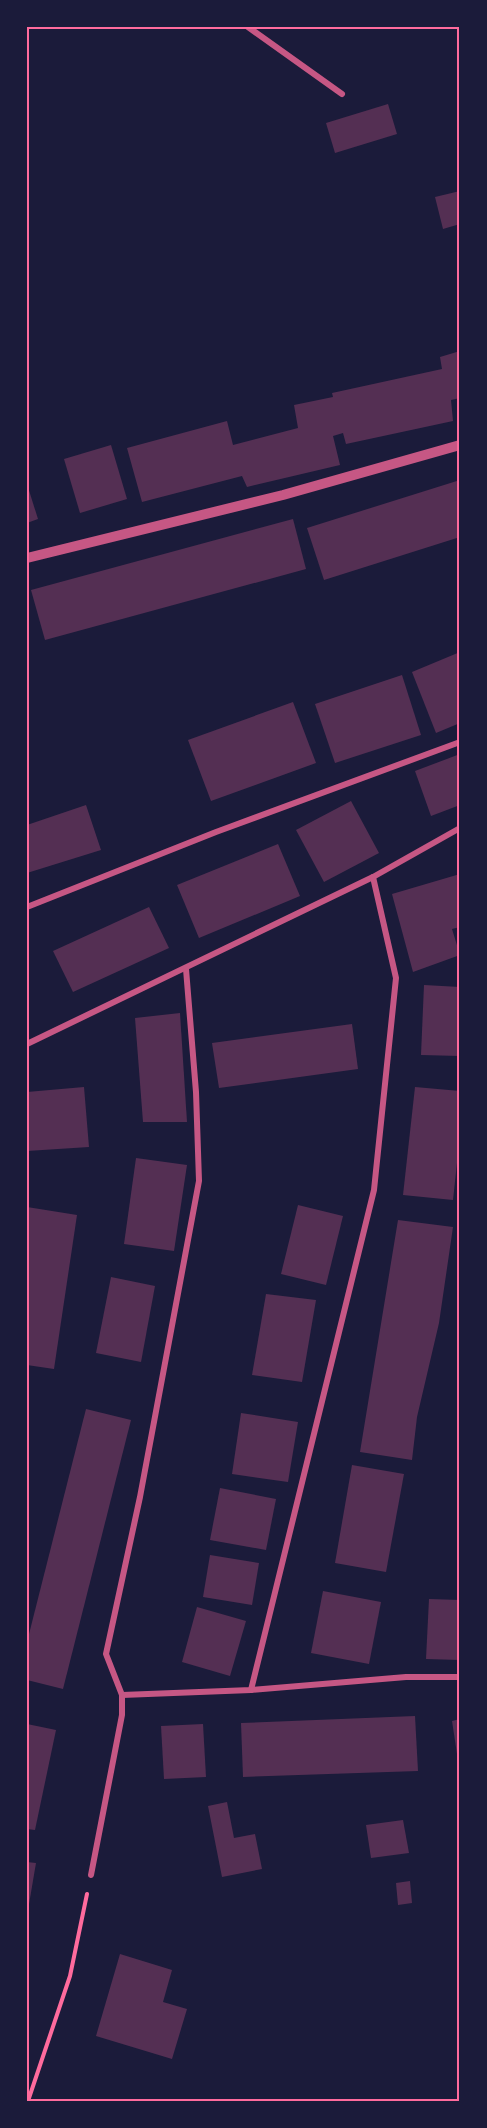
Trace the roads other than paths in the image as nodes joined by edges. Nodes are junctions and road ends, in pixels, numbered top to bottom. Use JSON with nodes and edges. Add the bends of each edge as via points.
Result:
{"nodes":[{"id":1,"x":248,"y":27,"type":"edge"},
{"id":2,"x":342,"y":94,"type":"dead end"},
{"id":3,"x":460,"y":445,"type":"edge"},
{"id":4,"x":27,"y":558,"type":"edge"},
{"id":5,"x":460,"y":742,"type":"edge"},
{"id":6,"x":460,"y":828,"type":"edge"},
{"id":7,"x":373,"y":877,"type":"junction"},
{"id":8,"x":27,"y":907,"type":"edge"},
{"id":9,"x":186,"y":969,"type":"junction"},
{"id":10,"x":27,"y":1044,"type":"edge"},
{"id":11,"x":460,"y":1677,"type":"edge"},
{"id":12,"x":251,"y":1690,"type":"junction"},
{"id":13,"x":122,"y":1695,"type":"junction"},
{"id":14,"x":91,"y":1875,"type":"road end"}],
"edges":[{"from":1,"to":2,"type":"street"},
{"from":3,"to":4,"type":"street","via":[[283,495]]},
{"from":5,"to":8,"type":"street"},
{"from":6,"to":7,"type":"street"},
{"from":7,"to":9,"type":"street"},
{"from":7,"to":12,"type":"street","via":[[396,978],[374,1190]]},
{"from":9,"to":10,"type":"street"},
{"from":9,"to":13,"type":"street","via":[[199,1181],[140,1497],[106,1654]]},
{"from":11,"to":12,"type":"street","via":[[406,1677]]},
{"from":12,"to":13,"type":"street"},
{"from":13,"to":14,"type":"street","via":[[122,1715]]}]}
